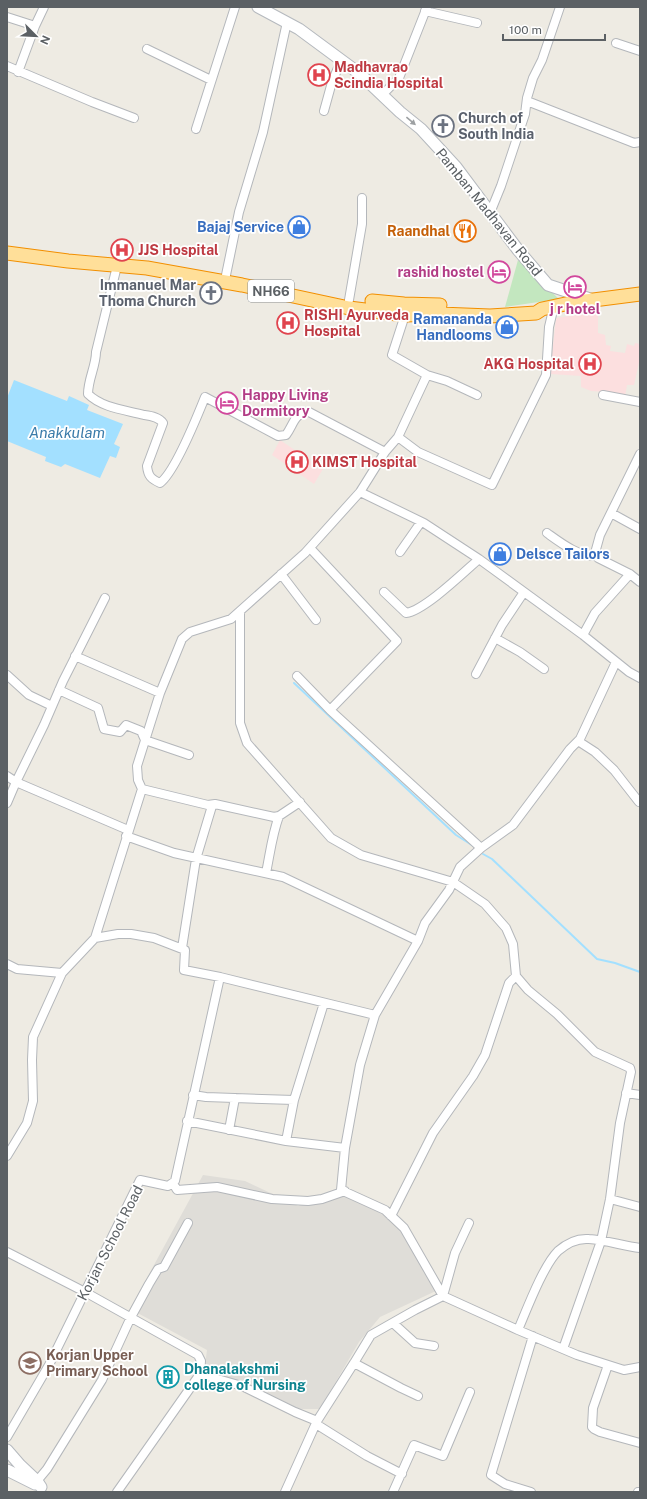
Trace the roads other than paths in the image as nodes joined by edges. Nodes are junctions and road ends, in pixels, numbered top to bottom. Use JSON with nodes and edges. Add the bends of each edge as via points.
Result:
{"nodes":[{"id":1,"x":44,"y":7,"type":"edge"},
{"id":2,"x":236,"y":7,"type":"edge"},
{"id":3,"x":258,"y":7,"type":"edge"},
{"id":4,"x":560,"y":7,"type":"edge"},
{"id":5,"x":426,"y":9,"type":"edge"},
{"id":6,"x":271,"y":10,"type":"edge"},
{"id":7,"x":7,"y":17,"type":"edge"},
{"id":8,"x":287,"y":22,"type":"junction"},
{"id":9,"x":477,"y":23,"type":"dead end"},
{"id":10,"x":35,"y":26,"type":"junction"},
{"id":11,"x":616,"y":43,"type":"dead end"},
{"id":12,"x":147,"y":49,"type":"dead end"},
{"id":13,"x":640,"y":51,"type":"edge"},
{"id":14,"x":341,"y":61,"type":"junction"},
{"id":15,"x":7,"y":66,"type":"edge"},
{"id":16,"x":18,"y":72,"type":"junction"},
{"id":17,"x":211,"y":80,"type":"junction"},
{"id":18,"x":382,"y":95,"type":"junction"},
{"id":19,"x":527,"y":101,"type":"junction"},
{"id":20,"x":324,"y":111,"type":"dead end"},
{"id":21,"x":134,"y":118,"type":"dead end"},
{"id":22,"x":196,"y":129,"type":"dead end"},
{"id":23,"x":640,"y":142,"type":"edge"},
{"id":24,"x":362,"y":198,"type":"dead end"},
{"id":25,"x":490,"y":213,"type":"junction"},
{"id":26,"x":7,"y":245,"type":"edge"},
{"id":27,"x":7,"y":253,"type":"edge"},
{"id":28,"x":117,"y":266,"type":"junction"},
{"id":29,"x":226,"y":275,"type":"junction"},
{"id":30,"x":640,"y":294,"type":"edge"},
{"id":31,"x":350,"y":300,"type":"junction"},
{"id":32,"x":595,"y":300,"type":"junction"},
{"id":33,"x":544,"y":308,"type":"junction"},
{"id":34,"x":440,"y":310,"type":"junction"},
{"id":35,"x":405,"y":315,"type":"junction"},
{"id":36,"x":427,"y":375,"type":"junction"},
{"id":37,"x":477,"y":395,"type":"dead end"},
{"id":38,"x":603,"y":395,"type":"dead end"},
{"id":39,"x":640,"y":402,"type":"edge"},
{"id":40,"x":398,"y":437,"type":"junction"},
{"id":41,"x":385,"y":452,"type":"junction"},
{"id":42,"x":640,"y":454,"type":"edge"},
{"id":43,"x":631,"y":472,"type":"junction"},
{"id":44,"x":640,"y":475,"type":"edge"},
{"id":45,"x":360,"y":492,"type":"junction"},
{"id":46,"x":611,"y":513,"type":"junction"},
{"id":47,"x":422,"y":522,"type":"junction"},
{"id":48,"x":640,"y":529,"type":"edge"},
{"id":49,"x":547,"y":533,"type":"dead end"},
{"id":50,"x":310,"y":548,"type":"junction"},
{"id":51,"x":400,"y":552,"type":"dead end"},
{"id":52,"x":597,"y":556,"type":"junction"},
{"id":53,"x":479,"y":559,"type":"junction"},
{"id":54,"x":281,"y":574,"type":"junction"},
{"id":55,"x":630,"y":574,"type":"junction"},
{"id":56,"x":640,"y":582,"type":"edge"},
{"id":57,"x":384,"y":592,"type":"dead end"},
{"id":58,"x":524,"y":592,"type":"junction"},
{"id":59,"x":105,"y":598,"type":"dead end"},
{"id":60,"x":240,"y":611,"type":"junction"},
{"id":61,"x":316,"y":620,"type":"dead end"},
{"id":62,"x":583,"y":635,"type":"junction"},
{"id":63,"x":495,"y":638,"type":"junction"},
{"id":64,"x":76,"y":656,"type":"junction"},
{"id":65,"x":616,"y":662,"type":"junction"},
{"id":66,"x":544,"y":669,"type":"dead end"},
{"id":67,"x":476,"y":674,"type":"dead end"},
{"id":68,"x":7,"y":675,"type":"edge"},
{"id":69,"x":297,"y":676,"type":"dead end"},
{"id":70,"x":640,"y":678,"type":"edge"},
{"id":71,"x":59,"y":690,"type":"junction"},
{"id":72,"x":160,"y":693,"type":"junction"},
{"id":73,"x":52,"y":706,"type":"junction"},
{"id":74,"x":330,"y":710,"type":"junction"},
{"id":75,"x":145,"y":740,"type":"junction"},
{"id":76,"x":578,"y":740,"type":"junction"},
{"id":77,"x":189,"y":755,"type":"dead end"},
{"id":78,"x":7,"y":776,"type":"edge"},
{"id":79,"x":16,"y":782,"type":"junction"},
{"id":80,"x":142,"y":789,"type":"junction"},
{"id":81,"x":640,"y":800,"type":"edge"},
{"id":82,"x":300,"y":802,"type":"junction"},
{"id":83,"x":7,"y":803,"type":"edge"},
{"id":84,"x":208,"y":805,"type":"junction"},
{"id":85,"x":279,"y":816,"type":"junction"},
{"id":86,"x":127,"y":833,"type":"junction"},
{"id":87,"x":481,"y":848,"type":"junction"},
{"id":88,"x":196,"y":859,"type":"junction"},
{"id":89,"x":266,"y":873,"type":"junction"},
{"id":90,"x":453,"y":882,"type":"junction"},
{"id":91,"x":95,"y":938,"type":"junction"},
{"id":92,"x":418,"y":941,"type":"junction"},
{"id":93,"x":182,"y":948,"type":"junction"},
{"id":94,"x":7,"y":964,"type":"edge"},
{"id":95,"x":62,"y":973,"type":"junction"},
{"id":96,"x":516,"y":976,"type":"junction"},
{"id":97,"x":220,"y":977,"type":"junction"},
{"id":98,"x":324,"y":1003,"type":"junction"},
{"id":99,"x":375,"y":1015,"type":"junction"},
{"id":100,"x":626,"y":1093,"type":"junction"},
{"id":101,"x":193,"y":1095,"type":"junction"},
{"id":102,"x":640,"y":1095,"type":"edge"},
{"id":103,"x":235,"y":1098,"type":"junction"},
{"id":104,"x":294,"y":1100,"type":"junction"},
{"id":105,"x":187,"y":1121,"type":"junction"},
{"id":106,"x":229,"y":1130,"type":"junction"},
{"id":107,"x":286,"y":1141,"type":"junction"},
{"id":108,"x":345,"y":1148,"type":"junction"},
{"id":109,"x":7,"y":1156,"type":"edge"},
{"id":110,"x":174,"y":1185,"type":"dead end"},
{"id":111,"x":345,"y":1191,"type":"junction"},
{"id":112,"x":610,"y":1199,"type":"junction"},
{"id":113,"x":640,"y":1207,"type":"edge"},
{"id":114,"x":391,"y":1216,"type":"junction"},
{"id":115,"x":188,"y":1222,"type":"dead end"},
{"id":116,"x":468,"y":1223,"type":"dead end"},
{"id":117,"x":601,"y":1241,"type":"junction"},
{"id":118,"x":640,"y":1248,"type":"edge"},
{"id":119,"x":7,"y":1252,"type":"edge"},
{"id":120,"x":85,"y":1292,"type":"junction"},
{"id":121,"x":443,"y":1296,"type":"junction"},
{"id":122,"x":131,"y":1317,"type":"junction"},
{"id":123,"x":392,"y":1323,"type":"junction"},
{"id":124,"x":518,"y":1330,"type":"junction"},
{"id":125,"x":534,"y":1336,"type":"junction"},
{"id":126,"x":434,"y":1346,"type":"dead end"},
{"id":127,"x":563,"y":1349,"type":"junction"},
{"id":128,"x":354,"y":1363,"type":"junction"},
{"id":129,"x":608,"y":1365,"type":"junction"},
{"id":130,"x":640,"y":1367,"type":"edge"},
{"id":131,"x":200,"y":1374,"type":"junction"},
{"id":132,"x":470,"y":1392,"type":"dead end"},
{"id":133,"x":418,"y":1396,"type":"dead end"},
{"id":134,"x":317,"y":1423,"type":"junction"},
{"id":135,"x":7,"y":1437,"type":"edge"},
{"id":136,"x":640,"y":1443,"type":"edge"},
{"id":137,"x":7,"y":1450,"type":"edge"},
{"id":138,"x":7,"y":1470,"type":"edge"},
{"id":139,"x":402,"y":1474,"type":"junction"},
{"id":140,"x":41,"y":1487,"type":"edge"},
{"id":141,"x":504,"y":1488,"type":"edge"},
{"id":142,"x":117,"y":1492,"type":"edge"},
{"id":143,"x":285,"y":1492,"type":"edge"},
{"id":144,"x":393,"y":1492,"type":"edge"},
{"id":145,"x":531,"y":1492,"type":"edge"}],
"edges":[{"from":1,"to":10,"type":"street"},
{"from":2,"to":17,"type":"street"},
{"from":3,"to":6,"type":"main road","name":"Pamban Madhavan Road"},
{"from":4,"to":19,"type":"street"},
{"from":5,"to":9,"type":"street"},
{"from":5,"to":18,"type":"street","via":[[399,78]]},
{"from":6,"to":8,"type":"main road","name":"Pamban Madhavan Road"},
{"from":7,"to":10,"type":"street"},
{"from":8,"to":14,"type":"main road","name":"Pamban Madhavan Road"},
{"from":8,"to":29,"type":"street","via":[[263,132],[239,212]]},
{"from":10,"to":16,"type":"street"},
{"from":11,"to":13,"type":"street"},
{"from":12,"to":17,"type":"street"},
{"from":14,"to":18,"type":"main road","name":"Pamban Madhavan Road","via":[[360,74]]},
{"from":14,"to":20,"type":"street"},
{"from":15,"to":16,"type":"street"},
{"from":16,"to":21,"type":"street"},
{"from":17,"to":22,"type":"street"},
{"from":18,"to":25,"type":"main road","name":"Pamban Madhavan Road","one_way":true,"via":[[421,129],[456,167]]},
{"from":19,"to":23,"type":"street","via":[[634,143]]},
{"from":19,"to":25,"type":"street","via":[[525,114]]},
{"from":24,"to":31,"type":"street","via":[[362,224]]},
{"from":25,"to":32,"type":"main road","name":"Pamban Madhavan Road","via":[[548,285]]},
{"from":26,"to":29,"type":"highway","number":"NH66"},
{"from":27,"to":28,"type":"highway","number":"NH66"},
{"from":28,"to":35,"type":"highway","number":"NH66","via":[[180,274],[349,308]]},
{"from":28,"to":41,"type":"street","via":[[88,394],[108,406],[156,418],[164,423],[147,466],[152,480],[160,483],[165,479],[184,446],[205,397],[278,436],[286,435],[302,412],[309,412]]},
{"from":29,"to":31,"type":"highway","number":"NH66"},
{"from":30,"to":32,"type":"highway","number":"NH66"},
{"from":31,"to":34,"type":"highway","number":"NH66"},
{"from":32,"to":33,"type":"highway","number":"NH66"},
{"from":33,"to":34,"type":"highway","number":"NH66"},
{"from":33,"to":40,"type":"street","via":[[549,327],[546,375],[492,485],[418,452]]},
{"from":34,"to":35,"type":"highway","number":"NH66"},
{"from":35,"to":36,"type":"street","via":[[392,355]]},
{"from":36,"to":37,"type":"street"},
{"from":36,"to":40,"type":"street"},
{"from":38,"to":39,"type":"street"},
{"from":40,"to":41,"type":"street"},
{"from":41,"to":45,"type":"street"},
{"from":42,"to":43,"type":"street"},
{"from":43,"to":44,"type":"street"},
{"from":43,"to":46,"type":"street"},
{"from":45,"to":47,"type":"street"},
{"from":45,"to":50,"type":"street"},
{"from":46,"to":48,"type":"street"},
{"from":46,"to":52,"type":"street","via":[[600,535],[595,553]]},
{"from":47,"to":51,"type":"street"},
{"from":47,"to":53,"type":"street"},
{"from":49,"to":52,"type":"street","via":[[570,548],[588,556]]},
{"from":50,"to":54,"type":"street"},
{"from":50,"to":74,"type":"street","via":[[397,641]]},
{"from":52,"to":55,"type":"street"},
{"from":53,"to":57,"type":"street","via":[[441,592],[412,612],[406,613]]},
{"from":53,"to":58,"type":"street"},
{"from":54,"to":60,"type":"street"},
{"from":54,"to":61,"type":"street"},
{"from":55,"to":56,"type":"street"},
{"from":55,"to":62,"type":"street","via":[[595,613]]},
{"from":58,"to":62,"type":"street"},
{"from":58,"to":63,"type":"street"},
{"from":59,"to":64,"type":"street"},
{"from":60,"to":72,"type":"street","via":[[231,619],[190,632],[182,639]]},
{"from":60,"to":82,"type":"street","via":[[240,722],[247,743]]},
{"from":62,"to":65,"type":"street"},
{"from":63,"to":66,"type":"street"},
{"from":63,"to":67,"type":"street"},
{"from":64,"to":71,"type":"street"},
{"from":64,"to":72,"type":"street"},
{"from":65,"to":70,"type":"street"},
{"from":65,"to":76,"type":"street","via":[[592,716]]},
{"from":68,"to":73,"type":"street","via":[[29,695]]},
{"from":69,"to":74,"type":"street"},
{"from":71,"to":73,"type":"street"},
{"from":71,"to":75,"type":"street","via":[[98,708],[104,729],[120,732],[126,725],[141,731]]},
{"from":72,"to":75,"type":"street"},
{"from":73,"to":79,"type":"street"},
{"from":74,"to":87,"type":"street"},
{"from":75,"to":77,"type":"street"},
{"from":75,"to":80,"type":"street","via":[[137,766]]},
{"from":76,"to":81,"type":"street","via":[[595,752],[639,802]]},
{"from":76,"to":87,"type":"street","via":[[513,825]]},
{"from":78,"to":79,"type":"street"},
{"from":79,"to":83,"type":"street"},
{"from":79,"to":86,"type":"street"},
{"from":80,"to":84,"type":"street"},
{"from":80,"to":86,"type":"street"},
{"from":82,"to":85,"type":"street"},
{"from":82,"to":90,"type":"street","via":[[331,838],[361,855]]},
{"from":84,"to":85,"type":"street","via":[[215,804]]},
{"from":84,"to":88,"type":"street","via":[[212,806]]},
{"from":85,"to":89,"type":"street","via":[[273,832]]},
{"from":86,"to":88,"type":"street","via":[[174,853]]},
{"from":86,"to":91,"type":"street"},
{"from":87,"to":90,"type":"street","via":[[460,867]]},
{"from":88,"to":89,"type":"street"},
{"from":88,"to":93,"type":"street"},
{"from":89,"to":92,"type":"street","via":[[283,877]]},
{"from":90,"to":92,"type":"street","via":[[425,923]]},
{"from":90,"to":96,"type":"street","via":[[485,904],[506,928],[513,944]]},
{"from":91,"to":93,"type":"street","via":[[132,934],[154,938]]},
{"from":91,"to":95,"type":"street"},
{"from":92,"to":99,"type":"street"},
{"from":93,"to":97,"type":"street","via":[[184,970]]},
{"from":94,"to":95,"type":"street","via":[[17,970]]},
{"from":95,"to":109,"type":"street","via":[[33,1037],[34,1101],[27,1123]]},
{"from":96,"to":100,"type":"street","via":[[595,1052],[630,1068]]},
{"from":96,"to":114,"type":"street","via":[[509,983],[485,1055],[433,1133]]},
{"from":97,"to":98,"type":"street"},
{"from":97,"to":101,"type":"street","name":"Korjan School Road"},
{"from":98,"to":99,"type":"street"},
{"from":98,"to":104,"type":"street"},
{"from":99,"to":108,"type":"street","via":[[360,1065]]},
{"from":100,"to":102,"type":"street"},
{"from":100,"to":112,"type":"street"},
{"from":101,"to":103,"type":"street"},
{"from":101,"to":105,"type":"street","name":"Korjan School Road"},
{"from":103,"to":104,"type":"street"},
{"from":103,"to":106,"type":"street"},
{"from":104,"to":107,"type":"street"},
{"from":105,"to":106,"type":"street"},
{"from":105,"to":120,"type":"street","name":"Korjan School Road","via":[[175,1181],[168,1186],[140,1180]]},
{"from":106,"to":107,"type":"street"},
{"from":107,"to":108,"type":"street"},
{"from":108,"to":111,"type":"street","via":[[342,1190]]},
{"from":110,"to":111,"type":"street","via":[[177,1190],[217,1187],[272,1199],[308,1201]]},
{"from":111,"to":114,"type":"street","via":[[385,1210]]},
{"from":112,"to":113,"type":"street"},
{"from":112,"to":117,"type":"street"},
{"from":114,"to":121,"type":"street","via":[[404,1228]]},
{"from":115,"to":122,"type":"street","via":[[164,1267],[158,1269]]},
{"from":116,"to":121,"type":"street","via":[[455,1253]]},
{"from":117,"to":118,"type":"street"},
{"from":117,"to":124,"type":"street","via":[[572,1241],[558,1251],[546,1269]]},
{"from":117,"to":127,"type":"street"},
{"from":119,"to":120,"type":"street"},
{"from":120,"to":122,"type":"street"},
{"from":120,"to":135,"type":"street","name":"Korjan School Road","via":[[49,1364]]},
{"from":121,"to":123,"type":"street"},
{"from":121,"to":124,"type":"street"},
{"from":122,"to":131,"type":"street","via":[[198,1355],[201,1361]]},
{"from":122,"to":140,"type":"street","via":[[102,1380],[47,1469]]},
{"from":123,"to":126,"type":"street","via":[[415,1343]]},
{"from":123,"to":128,"type":"street","via":[[371,1335]]},
{"from":124,"to":125,"type":"street"},
{"from":125,"to":127,"type":"street"},
{"from":125,"to":141,"type":"street","via":[[491,1475]]},
{"from":127,"to":129,"type":"street"},
{"from":128,"to":133,"type":"street"},
{"from":128,"to":134,"type":"street"},
{"from":129,"to":130,"type":"street","via":[[624,1370]]},
{"from":129,"to":136,"type":"street","via":[[594,1408],[592,1426],[600,1432]]},
{"from":131,"to":134,"type":"street","via":[[242,1386]]},
{"from":131,"to":142,"type":"street"},
{"from":132,"to":139,"type":"street","via":[[443,1456],[414,1445]]},
{"from":134,"to":139,"type":"street","via":[[367,1456]]},
{"from":134,"to":143,"type":"street"},
{"from":137,"to":140,"type":"main road"},
{"from":138,"to":140,"type":"main road"},
{"from":139,"to":144,"type":"street"},
{"from":141,"to":145,"type":"street"}]}
